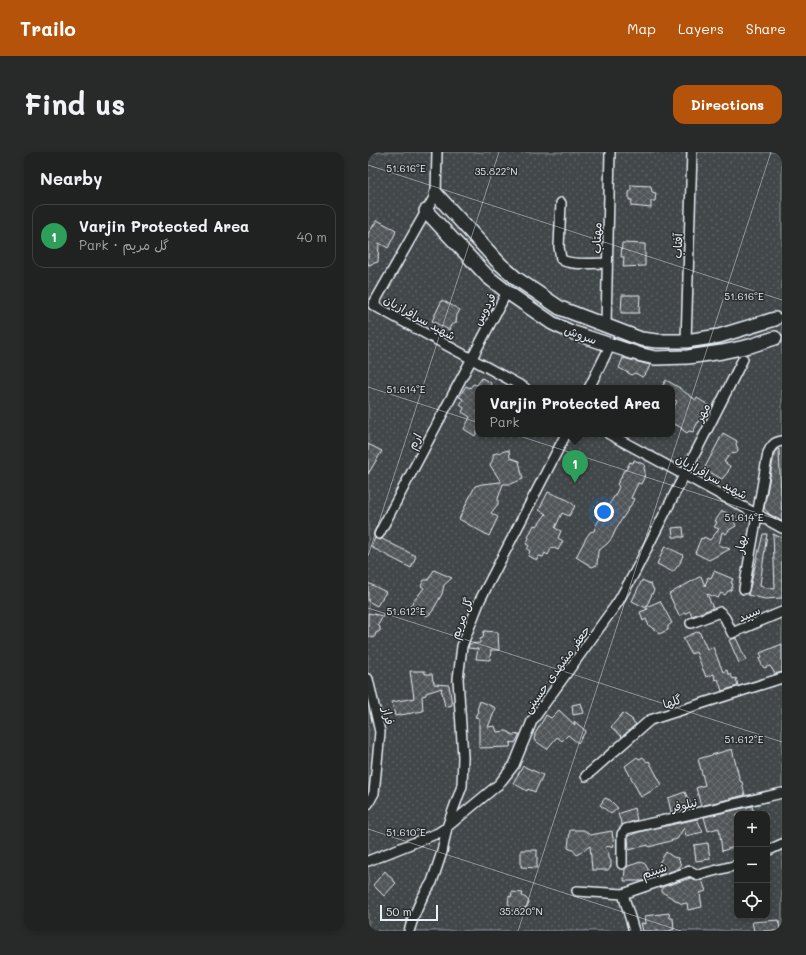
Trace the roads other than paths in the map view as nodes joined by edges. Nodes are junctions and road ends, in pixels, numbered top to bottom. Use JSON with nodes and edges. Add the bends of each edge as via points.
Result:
{"nodes":[{"id":1,"x":437,"y":152,"type":"edge"},
{"id":2,"x":610,"y":152,"type":"edge"},
{"id":3,"x":692,"y":152,"type":"edge"},
{"id":4,"x":436,"y":194,"type":"junction"},
{"id":5,"x":561,"y":203,"type":"dead end"},
{"id":6,"x":426,"y":211,"type":"junction"},
{"id":7,"x":608,"y":263,"type":"junction"},
{"id":8,"x":507,"y":292,"type":"junction"},
{"id":9,"x":775,"y":319,"type":"dead end"},
{"id":10,"x":606,"y":324,"type":"junction"},
{"id":11,"x":755,"y":326,"type":"junction"},
{"id":12,"x":775,"y":338,"type":"dead end"},
{"id":13,"x":686,"y":341,"type":"junction"},
{"id":14,"x":760,"y":343,"type":"junction"},
{"id":15,"x":610,"y":344,"type":"junction"},
{"id":16,"x":471,"y":359,"type":"junction"},
{"id":17,"x":743,"y":359,"type":"dead end"},
{"id":18,"x":519,"y":385,"type":"edge"},
{"id":19,"x":590,"y":385,"type":"edge"},
{"id":20,"x":564,"y":437,"type":"edge"},
{"id":21,"x":614,"y":437,"type":"edge"},
{"id":22,"x":782,"y":441,"type":"edge"},
{"id":23,"x":684,"y":475,"type":"junction"},
{"id":24,"x":758,"y":515,"type":"junction"},
{"id":25,"x":782,"y":528,"type":"edge"},
{"id":26,"x":379,"y":534,"type":"dead end"},
{"id":27,"x":744,"y":589,"type":"dead end"},
{"id":28,"x":782,"y":612,"type":"edge"},
{"id":29,"x":691,"y":623,"type":"dead end"},
{"id":30,"x":782,"y":678,"type":"edge"},
{"id":31,"x":368,"y":679,"type":"edge"},
{"id":32,"x":586,"y":776,"type":"dead end"},
{"id":33,"x":782,"y":793,"type":"edge"},
{"id":34,"x":368,"y":804,"type":"edge"},
{"id":35,"x":447,"y":827,"type":"junction"},
{"id":36,"x":782,"y":844,"type":"edge"},
{"id":37,"x":770,"y":850,"type":"edge"},
{"id":38,"x":368,"y":861,"type":"edge"},
{"id":39,"x":622,"y":864,"type":"dead end"},
{"id":40,"x":734,"y":866,"type":"edge"},
{"id":41,"x":577,"y":891,"type":"dead end"},
{"id":42,"x":623,"y":894,"type":"junction"},
{"id":43,"x":409,"y":931,"type":"edge"},
{"id":44,"x":634,"y":931,"type":"edge"}],
"edges":[{"from":1,"to":4,"type":"street"},
{"from":2,"to":7,"type":"street","name":"مهتاب"},
{"from":3,"to":13,"type":"street","name":"آفتاب"},
{"from":4,"to":6,"type":"street","name":"شهید سرافرازیان"},
{"from":4,"to":10,"type":"street","name":"سروش","via":[[500,264],[517,278],[560,308]]},
{"from":5,"to":7,"type":"street","via":[[561,259],[567,262]]},
{"from":6,"to":8,"type":"street","name":"سروش","via":[[488,277]]},
{"from":6,"to":16,"type":"street","name":"شهید سرافرازیان","via":[[373,305]]},
{"from":7,"to":10,"type":"street","name":"مهتاب"},
{"from":8,"to":15,"type":"street","name":"سروش","via":[[552,323]]},
{"from":8,"to":16,"type":"street","name":"فردوس"},
{"from":9,"to":11,"type":"street","name":"سروش"},
{"from":10,"to":13,"type":"street","name":"سروش","via":[[641,339]]},
{"from":11,"to":13,"type":"street","name":"سروش","via":[[720,336]]},
{"from":11,"to":14,"type":"street","via":[[763,333]]},
{"from":12,"to":14,"type":"street","name":"سروش"},
{"from":14,"to":15,"type":"street","name":"سروش","via":[[688,357],[656,358]]},
{"from":15,"to":19,"type":"street"},
{"from":16,"to":18,"type":"street","name":"شهید سرافرازیان"},
{"from":16,"to":26,"type":"street","name":"ارم"},
{"from":17,"to":23,"type":"street","name":"مهر"},
{"from":20,"to":35,"type":"street","name":"گل مریم","via":[[480,600],[462,646],[458,679],[463,757],[462,786]]},
{"from":21,"to":23,"type":"street","name":"شهید سرافرازیان"},
{"from":22,"to":24,"type":"street","name":"بهار","via":[[772,445],[768,453]]},
{"from":23,"to":24,"type":"street","name":"شهید سرافرازیان"},
{"from":23,"to":35,"type":"street","name":"جعفر مشهدی حسینی","via":[[618,602],[532,721],[514,765],[499,784]]},
{"from":24,"to":25,"type":"street","name":"شهید سرافرازیان"},
{"from":24,"to":27,"type":"street","name":"بهار"},
{"from":28,"to":29,"type":"street","name":"سپید","via":[[732,633],[720,612]]},
{"from":30,"to":32,"type":"street","name":"گلها","via":[[650,720]]},
{"from":31,"to":34,"type":"street","name":"فراز","via":[[380,732],[374,793]]},
{"from":33,"to":39,"type":"street","name":"نیلوفر","via":[[626,830],[622,834]]},
{"from":35,"to":38,"type":"street","name":"جعفر مشهدی حسینی"},
{"from":35,"to":43,"type":"street","name":"گل مریم","via":[[432,882],[416,910]]},
{"from":36,"to":37,"type":"street"},
{"from":40,"to":42,"type":"street","name":"شبنم","via":[[698,875],[690,871]]},
{"from":41,"to":42,"type":"street","name":"شبنم"},
{"from":42,"to":44,"type":"street"}]}
